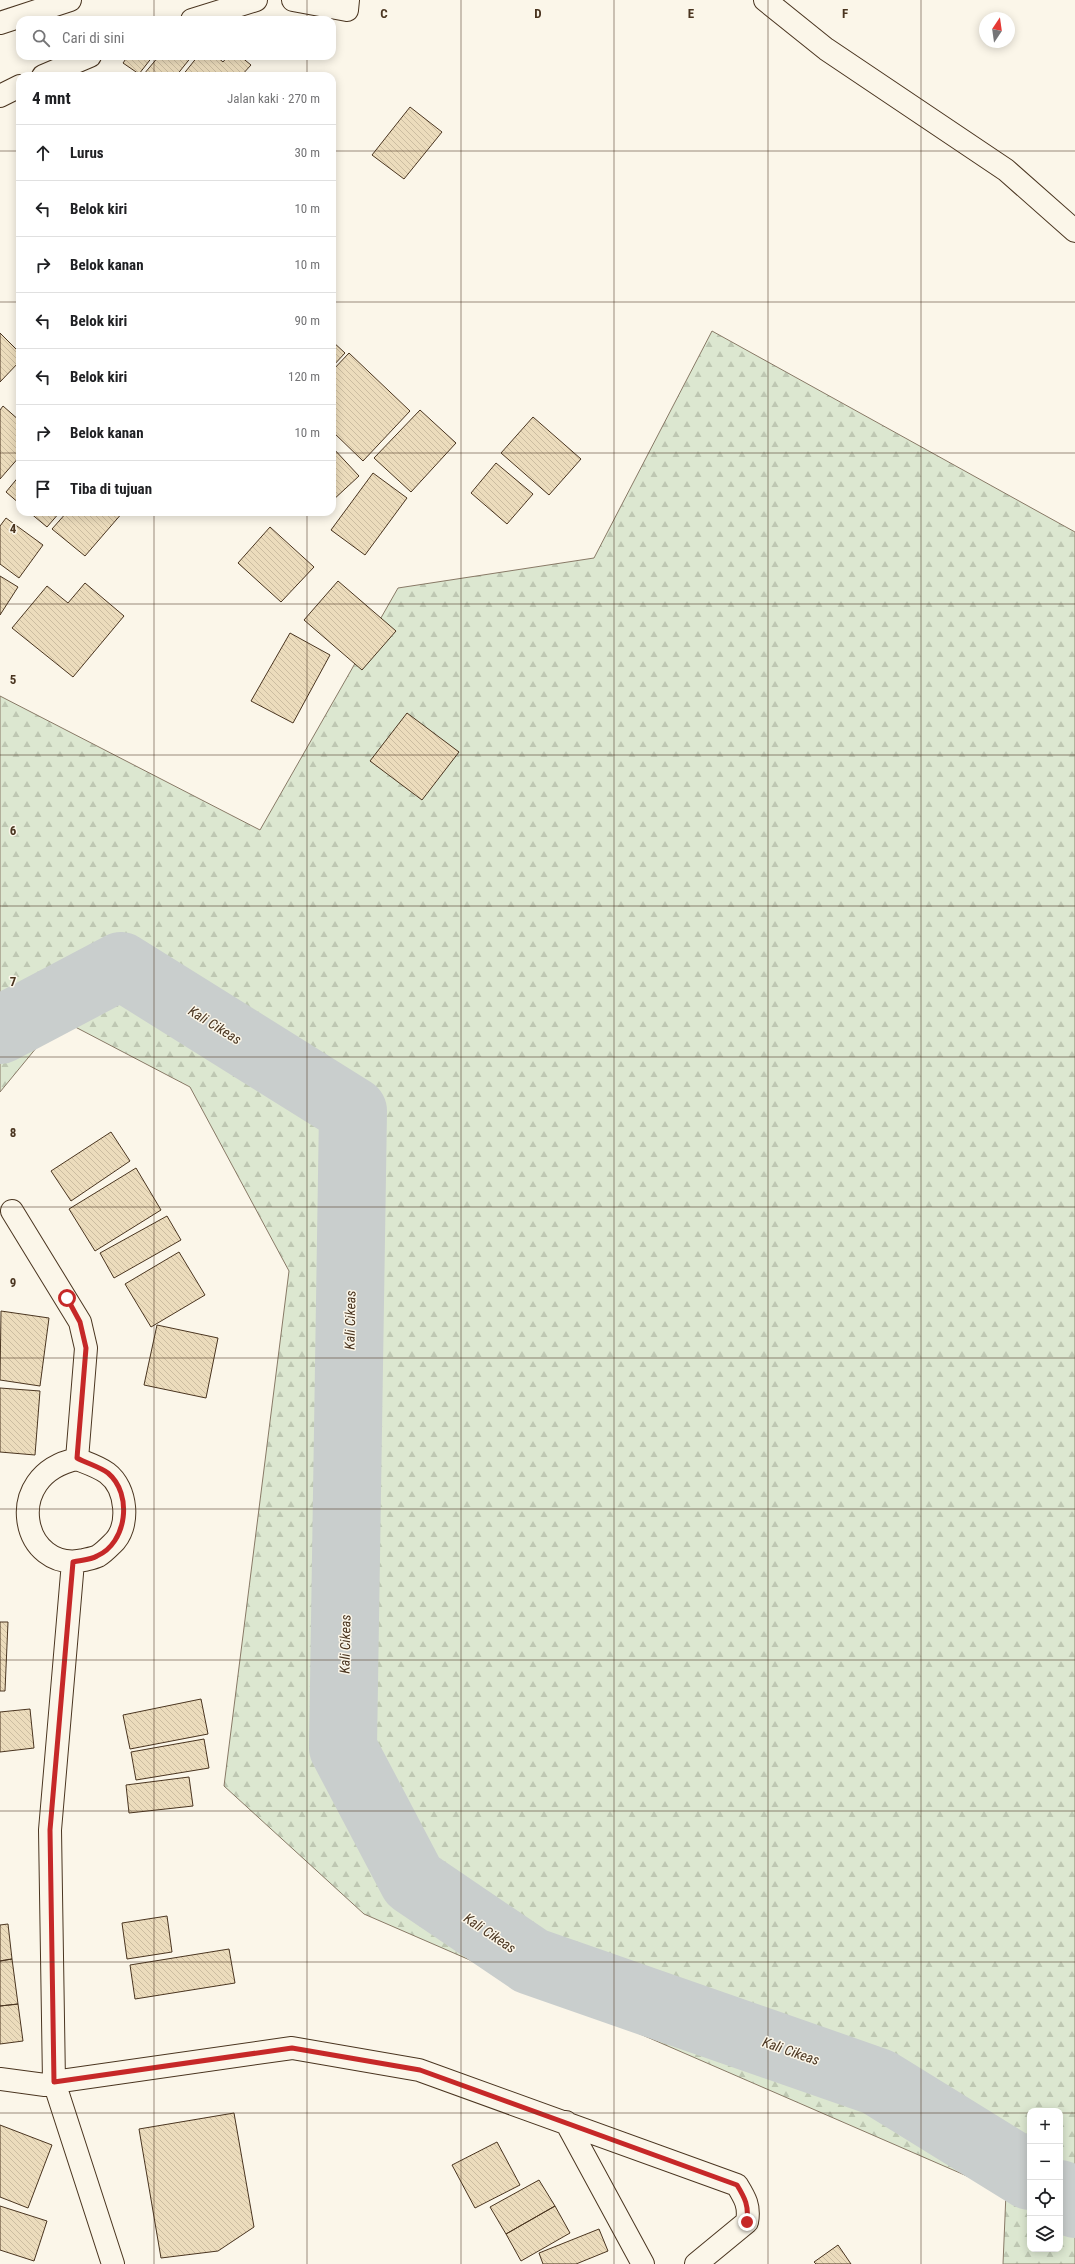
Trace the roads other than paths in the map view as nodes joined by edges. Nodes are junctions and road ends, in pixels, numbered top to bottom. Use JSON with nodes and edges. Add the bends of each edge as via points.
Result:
{"nodes":[{"id":1,"x":70,"y":0,"type":"edge"},
{"id":2,"x":256,"y":0,"type":"edge"},
{"id":3,"x":293,"y":0,"type":"edge"},
{"id":4,"x":348,"y":0,"type":"edge"},
{"id":5,"x":765,"y":0,"type":"edge"},
{"id":6,"x":21,"y":16,"type":"edge"},
{"id":7,"x":205,"y":16,"type":"edge"},
{"id":8,"x":16,"y":18,"type":"edge"},
{"id":9,"x":0,"y":23,"type":"edge"},
{"id":10,"x":81,"y":60,"type":"edge"},
{"id":11,"x":52,"y":72,"type":"edge"},
{"id":12,"x":16,"y":88,"type":"edge"},
{"id":13,"x":0,"y":96,"type":"edge"},
{"id":14,"x":1075,"y":231,"type":"edge"},
{"id":15,"x":12,"y":1211,"type":"dead end"},
{"id":16,"x":77,"y":1458,"type":"junction"},
{"id":17,"x":73,"y":1562,"type":"junction"},
{"id":18,"x":0,"y":2079,"type":"edge"},
{"id":19,"x":54,"y":2082,"type":"junction"},
{"id":20,"x":566,"y":2122,"type":"junction"},
{"id":21,"x":113,"y":2264,"type":"edge"},
{"id":22,"x":643,"y":2264,"type":"edge"},
{"id":23,"x":696,"y":2264,"type":"edge"}],
"edges":[{"from":1,"to":6,"type":"street"},
{"from":2,"to":7,"type":"street"},
{"from":3,"to":4,"type":"street","via":[[347,10]]},
{"from":5,"to":14,"type":"street","via":[[826,49],[1006,170]]},
{"from":8,"to":9,"type":"street"},
{"from":10,"to":11,"type":"street"},
{"from":12,"to":13,"type":"street"},
{"from":15,"to":16,"type":"street","via":[[80,1322],[86,1348]]},
{"from":16,"to":17,"type":"street","via":[[108,1473],[122,1493],[124,1518],[116,1540],[98,1556]]},
{"from":16,"to":17,"type":"street","via":[[62,1461],[40,1473],[26,1493],[23,1516],[31,1540],[50,1556]]},
{"from":17,"to":19,"type":"street","via":[[50,1830]]},
{"from":18,"to":19,"type":"street","via":[[45,2086]]},
{"from":19,"to":20,"type":"street","via":[[292,2048],[420,2070]]},
{"from":19,"to":21,"type":"street"},
{"from":20,"to":22,"type":"street"},
{"from":20,"to":23,"type":"street","via":[[737,2185],[746,2198],[749,2210],[747,2222]]}]}
